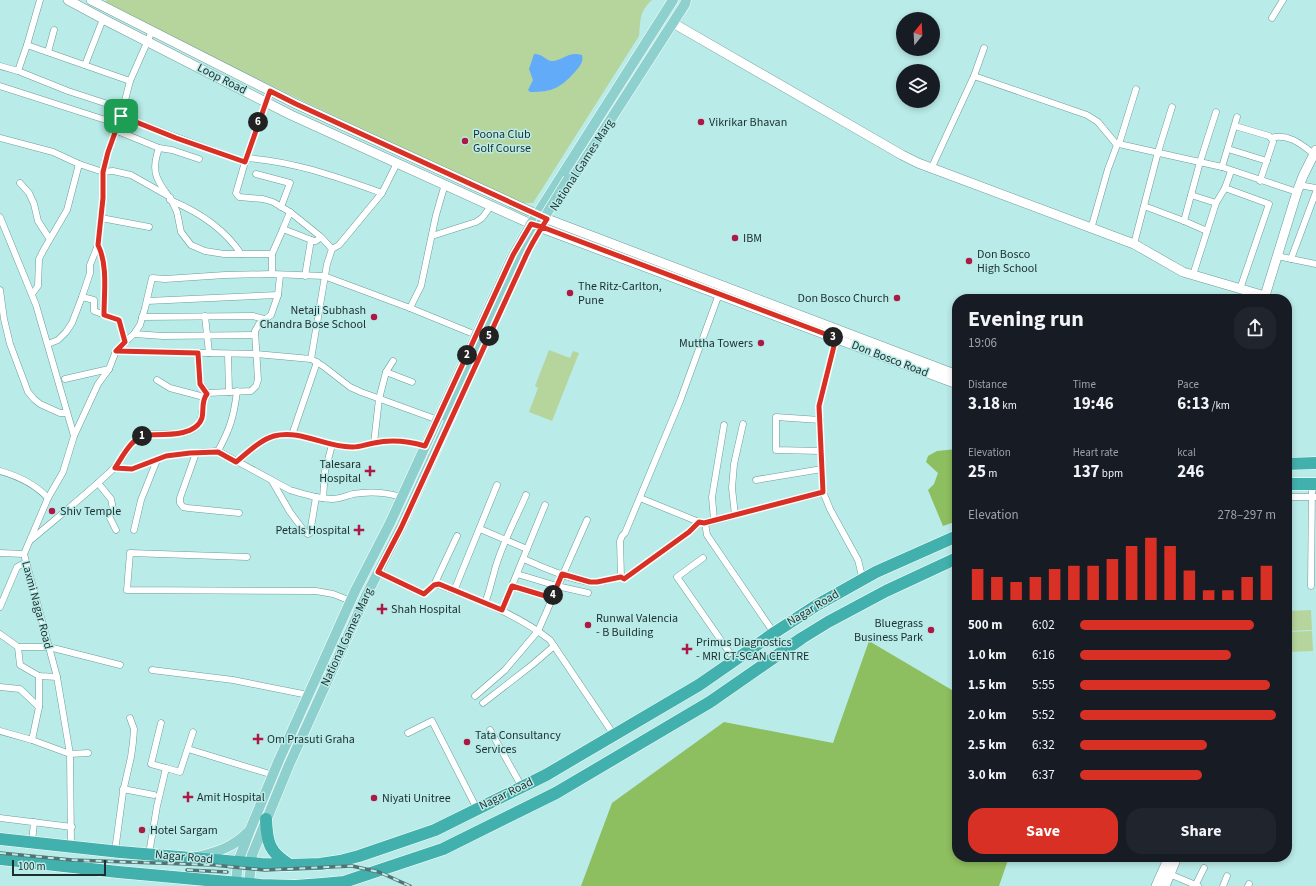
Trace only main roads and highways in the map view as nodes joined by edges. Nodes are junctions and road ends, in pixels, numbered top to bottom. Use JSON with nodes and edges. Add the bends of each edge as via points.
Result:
{"nodes":[{"id":1,"x":68,"y":0,"type":"edge"},
{"id":2,"x":673,"y":0,"type":"edge"},
{"id":3,"x":678,"y":0,"type":"edge"},
{"id":4,"x":685,"y":0,"type":"edge"},
{"id":5,"x":98,"y":1,"type":"edge"},
{"id":6,"x":673,"y":23,"type":"junction"},
{"id":7,"x":1315,"y":152,"type":"edge"},
{"id":8,"x":567,"y":178,"type":"junction"},
{"id":9,"x":537,"y":214,"type":"junction"},
{"id":10,"x":544,"y":223,"type":"junction"},
{"id":11,"x":531,"y":224,"type":"junction"},
{"id":12,"x":516,"y":249,"type":"junction"},
{"id":13,"x":527,"y":254,"type":"junction"},
{"id":14,"x":1253,"y":294,"type":"edge"},
{"id":15,"x":1265,"y":294,"type":"edge"},
{"id":16,"x":952,"y":373,"type":"edge"},
{"id":17,"x":952,"y":382,"type":"edge"},
{"id":18,"x":443,"y":417,"type":"junction"},
{"id":19,"x":1316,"y":463,"type":"edge"},
{"id":20,"x":1292,"y":464,"type":"edge"},
{"id":21,"x":1292,"y":484,"type":"edge"},
{"id":22,"x":1314,"y":484,"type":"edge"},
{"id":23,"x":952,"y":538,"type":"edge"},
{"id":24,"x":952,"y":560,"type":"edge"},
{"id":25,"x":368,"y":567,"type":"junction"},
{"id":26,"x":378,"y":572,"type":"junction"},
{"id":27,"x":266,"y":819,"type":"junction"},
{"id":28,"x":250,"y":830,"type":"junction"},
{"id":29,"x":0,"y":839,"type":"edge"},
{"id":30,"x":191,"y":858,"type":"junction"},
{"id":31,"x":0,"y":859,"type":"edge"},
{"id":32,"x":238,"y":862,"type":"junction"},
{"id":33,"x":1168,"y":862,"type":"edge"},
{"id":34,"x":1174,"y":862,"type":"edge"},
{"id":35,"x":250,"y":863,"type":"junction"},
{"id":36,"x":290,"y":865,"type":"junction"},
{"id":37,"x":1166,"y":873,"type":"junction"},
{"id":38,"x":236,"y":883,"type":"junction"},
{"id":39,"x":249,"y":884,"type":"junction"},
{"id":40,"x":1156,"y":886,"type":"edge"},
{"id":41,"x":1165,"y":886,"type":"edge"}],
"edges":[{"from":1,"to":11,"type":"main road","name":"Loop Road","via":[[266,102]]},
{"from":2,"to":9,"type":"main road","name":"National Games Marg"},
{"from":3,"to":8,"type":"main road"},
{"from":4,"to":6,"type":"main road","name":"National Games Marg"},
{"from":4,"to":8,"type":"main road"},
{"from":5,"to":9,"type":"main road","name":"Loop Road","via":[[303,108]]},
{"from":6,"to":10,"type":"main road","name":"National Games Marg"},
{"from":6,"to":14,"type":"main road","via":[[902,155],[931,169],[1134,244],[1183,272]]},
{"from":7,"to":15,"type":"main road","via":[[1298,189]]},
{"from":8,"to":18,"type":"main road","bridge":true,"via":[[525,249]]},
{"from":9,"to":10,"type":"main road","name":"Loop Road"},
{"from":9,"to":11,"type":"main road","name":"National Games Marg"},
{"from":10,"to":11,"type":"main road","name":"Don Bosco Road"},
{"from":10,"to":13,"type":"main road","name":"National Games Marg"},
{"from":10,"to":16,"type":"main road","name":"Don Bosco Road"},
{"from":10,"to":17,"type":"main road","name":"Don Bosco Road","via":[[719,294]]},
{"from":11,"to":12,"type":"main road","name":"National Games Marg"},
{"from":12,"to":13,"type":"main road"},
{"from":12,"to":18,"type":"main road","name":"National Games Marg","via":[[476,335]]},
{"from":13,"to":26,"type":"main road","name":"National Games Marg","via":[[401,528]]},
{"from":18,"to":25,"type":"main road","name":"National Games Marg","via":[[425,446]]},
{"from":18,"to":25,"type":"main road","via":[[376,560]]},
{"from":18,"to":26,"type":"main road","via":[[379,562]]},
{"from":19,"to":20,"type":"highway"},
{"from":21,"to":22,"type":"highway"},
{"from":23,"to":36,"type":"highway","name":"Nagar Road","via":[[863,580],[817,605],[699,685],[546,775],[435,830],[340,862]]},
{"from":24,"to":39,"type":"highway","name":"Nagar Road","via":[[828,622],[691,714],[556,793],[443,849],[344,882],[295,886]]},
{"from":25,"to":28,"type":"main road","name":"National Games Marg","via":[[308,695]]},
{"from":26,"to":27,"type":"main road","name":"National Games Marg"},
{"from":27,"to":35,"type":"main road","name":"National Games Marg"},
{"from":27,"to":36,"type":"highway","via":[[270,847],[280,859]]},
{"from":28,"to":30,"type":"main road","via":[[221,850]]},
{"from":28,"to":32,"type":"main road","name":"National Games Marg"},
{"from":29,"to":30,"type":"highway","name":"Nagar Road"},
{"from":30,"to":32,"type":"highway","name":"Nagar Road"},
{"from":31,"to":38,"type":"highway","name":"Nagar Road"},
{"from":32,"to":35,"type":"highway","name":"Nagar Road"},
{"from":32,"to":38,"type":"main road","name":"National Games Marg"},
{"from":33,"to":37,"type":"main road"},
{"from":34,"to":37,"type":"main road"},
{"from":35,"to":36,"type":"highway","name":"Nagar Road"},
{"from":35,"to":39,"type":"main road","name":"National Games Marg"},
{"from":37,"to":40,"type":"main road"},
{"from":37,"to":41,"type":"main road"},
{"from":38,"to":39,"type":"highway","name":"Nagar Road"}]}
